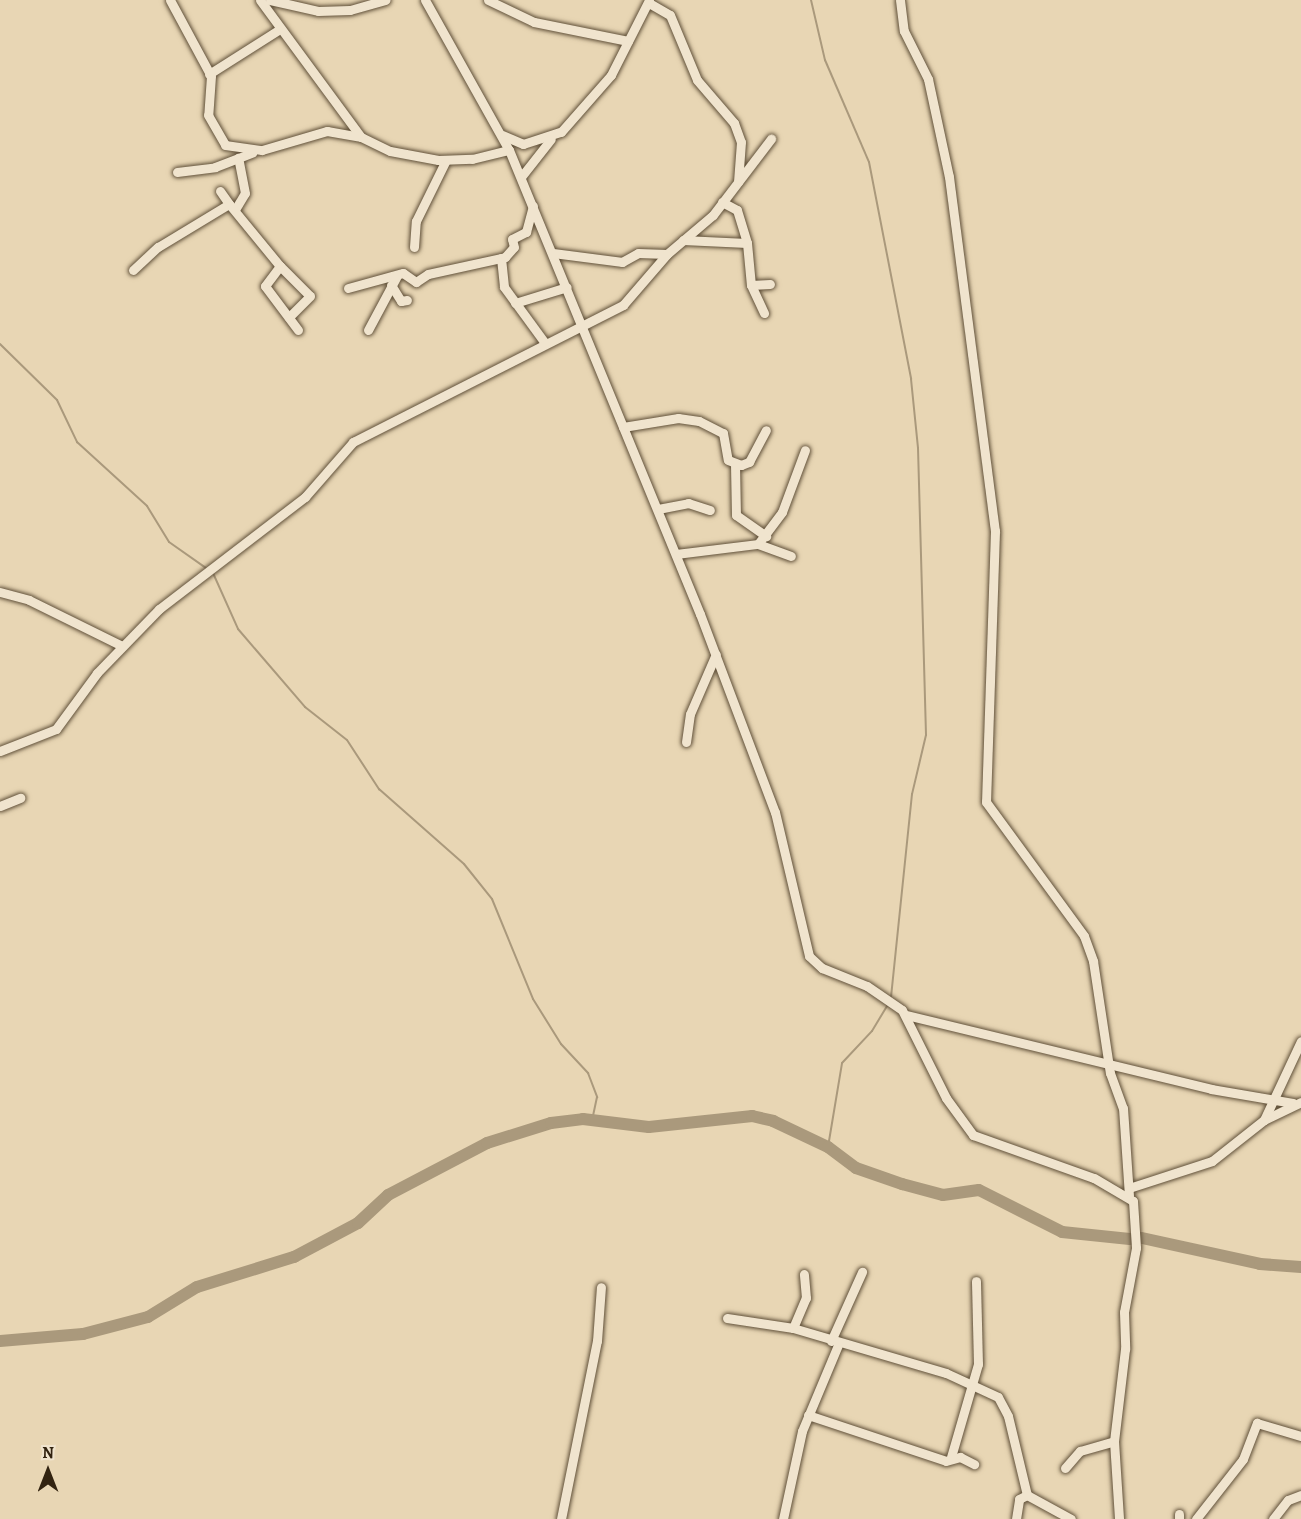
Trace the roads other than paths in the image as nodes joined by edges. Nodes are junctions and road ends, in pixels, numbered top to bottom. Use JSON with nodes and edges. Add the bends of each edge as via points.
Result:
{"nodes":[{"id":1,"x":170,"y":0,"type":"edge"},
{"id":2,"x":260,"y":0,"type":"edge"},
{"id":3,"x":270,"y":0,"type":"edge"},
{"id":4,"x":386,"y":0,"type":"edge"},
{"id":5,"x":425,"y":0,"type":"edge"},
{"id":6,"x":488,"y":0,"type":"edge"},
{"id":7,"x":900,"y":0,"type":"edge"},
{"id":8,"x":649,"y":1,"type":"edge"},
{"id":9,"x":280,"y":29,"type":"junction"},
{"id":10,"x":628,"y":41,"type":"junction"},
{"id":11,"x":209,"y":74,"type":"junction"},
{"id":12,"x":347,"y":117,"type":"junction"},
{"id":13,"x":336,"y":132,"type":"junction"},
{"id":14,"x":502,"y":135,"type":"junction"},
{"id":15,"x":361,"y":137,"type":"junction"},
{"id":16,"x":552,"y":137,"type":"junction"},
{"id":17,"x":771,"y":139,"type":"dead end"},
{"id":18,"x":260,"y":150,"type":"junction"},
{"id":19,"x":509,"y":150,"type":"junction"},
{"id":20,"x":238,"y":158,"type":"junction"},
{"id":21,"x":446,"y":160,"type":"junction"},
{"id":22,"x":177,"y":172,"type":"dead end"},
{"id":23,"x":521,"y":177,"type":"junction"},
{"id":24,"x":738,"y":182,"type":"junction"},
{"id":25,"x":220,"y":191,"type":"dead end"},
{"id":26,"x":722,"y":202,"type":"junction"},
{"id":27,"x":233,"y":206,"type":"junction"},
{"id":28,"x":533,"y":206,"type":"junction"},
{"id":29,"x":683,"y":240,"type":"junction"},
{"id":30,"x":747,"y":243,"type":"junction"},
{"id":31,"x":414,"y":247,"type":"dead end"},
{"id":32,"x":553,"y":253,"type":"junction"},
{"id":33,"x":667,"y":254,"type":"junction"},
{"id":34,"x":501,"y":258,"type":"junction"},
{"id":35,"x":280,"y":266,"type":"junction"},
{"id":36,"x":133,"y":270,"type":"dead end"},
{"id":37,"x":397,"y":276,"type":"junction"},
{"id":38,"x":770,"y":284,"type":"dead end"},
{"id":39,"x":391,"y":285,"type":"junction"},
{"id":40,"x":751,"y":285,"type":"junction"},
{"id":41,"x":567,"y":287,"type":"junction"},
{"id":42,"x":348,"y":288,"type":"dead end"},
{"id":43,"x":407,"y":300,"type":"dead end"},
{"id":44,"x":514,"y":303,"type":"junction"},
{"id":45,"x":764,"y":313,"type":"dead end"},
{"id":46,"x":289,"y":317,"type":"junction"},
{"id":47,"x":582,"y":326,"type":"junction"},
{"id":48,"x":298,"y":330,"type":"dead end"},
{"id":49,"x":368,"y":330,"type":"dead end"},
{"id":50,"x":545,"y":343,"type":"junction"},
{"id":51,"x":623,"y":427,"type":"junction"},
{"id":52,"x":766,"y":430,"type":"dead end"},
{"id":53,"x":805,"y":450,"type":"dead end"},
{"id":54,"x":735,"y":464,"type":"junction"},
{"id":55,"x":658,"y":509,"type":"junction"},
{"id":56,"x":710,"y":510,"type":"dead end"},
{"id":57,"x":766,"y":537,"type":"junction"},
{"id":58,"x":758,"y":544,"type":"junction"},
{"id":59,"x":676,"y":554,"type":"junction"},
{"id":60,"x":790,"y":556,"type":"dead end"},
{"id":61,"x":0,"y":592,"type":"edge"},
{"id":62,"x":122,"y":646,"type":"junction"},
{"id":63,"x":716,"y":654,"type":"junction"},
{"id":64,"x":686,"y":742,"type":"dead end"},
{"id":65,"x":0,"y":751,"type":"edge"},
{"id":66,"x":20,"y":798,"type":"dead end"},
{"id":67,"x":0,"y":806,"type":"edge"},
{"id":68,"x":906,"y":1015,"type":"junction"},
{"id":69,"x":1301,"y":1041,"type":"edge"},
{"id":70,"x":1109,"y":1064,"type":"junction"},
{"id":71,"x":1272,"y":1102,"type":"junction"},
{"id":72,"x":1297,"y":1102,"type":"edge"},
{"id":73,"x":1264,"y":1120,"type":"junction"},
{"id":74,"x":1129,"y":1192,"type":"junction"},
{"id":75,"x":862,"y":1272,"type":"dead end"},
{"id":76,"x":804,"y":1274,"type":"dead end"},
{"id":77,"x":975,"y":1281,"type":"dead end"},
{"id":78,"x":601,"y":1287,"type":"dead end"},
{"id":79,"x":727,"y":1318,"type":"dead end"},
{"id":80,"x":792,"y":1328,"type":"junction"},
{"id":81,"x":834,"y":1343,"type":"junction"},
{"id":82,"x":968,"y":1387,"type":"junction"},
{"id":83,"x":808,"y":1415,"type":"junction"},
{"id":84,"x":1301,"y":1436,"type":"edge"},
{"id":85,"x":1114,"y":1442,"type":"junction"},
{"id":86,"x":951,"y":1458,"type":"junction"},
{"id":87,"x":974,"y":1464,"type":"dead end"},
{"id":88,"x":1065,"y":1468,"type":"dead end"},
{"id":89,"x":1301,"y":1495,"type":"edge"},
{"id":90,"x":1027,"y":1496,"type":"junction"},
{"id":91,"x":561,"y":1519,"type":"edge"},
{"id":92,"x":783,"y":1519,"type":"edge"},
{"id":93,"x":1016,"y":1519,"type":"edge"},
{"id":94,"x":1071,"y":1519,"type":"edge"},
{"id":95,"x":1119,"y":1519,"type":"edge"},
{"id":96,"x":1196,"y":1519,"type":"edge"},
{"id":97,"x":1273,"y":1519,"type":"edge"}],
"edges":[{"from":1,"to":11,"type":"street"},
{"from":2,"to":9,"type":"street"},
{"from":3,"to":4,"type":"street","via":[[318,11]]},
{"from":5,"to":14,"type":"street"},
{"from":6,"to":10,"type":"street","via":[[534,22]]},
{"from":7,"to":70,"type":"street","via":[[904,31],[928,79],[949,177],[995,531],[986,802],[1084,936],[1099,988]]},
{"from":8,"to":10,"type":"street"},
{"from":8,"to":24,"type":"street","via":[[670,15],[697,80],[734,123],[741,142]]},
{"from":9,"to":11,"type":"street"},
{"from":9,"to":12,"type":"street"},
{"from":10,"to":16,"type":"street","via":[[602,88]]},
{"from":11,"to":18,"type":"street","via":[[208,115],[217,137],[229,148]]},
{"from":12,"to":13,"type":"street"},
{"from":12,"to":15,"type":"street"},
{"from":13,"to":15,"type":"street"},
{"from":13,"to":18,"type":"street","via":[[307,134]]},
{"from":14,"to":16,"type":"street","via":[[523,144]]},
{"from":14,"to":19,"type":"street"},
{"from":15,"to":21,"type":"street","via":[[390,151]]},
{"from":16,"to":23,"type":"street"},
{"from":17,"to":24,"type":"street"},
{"from":18,"to":20,"type":"street"},
{"from":19,"to":21,"type":"street"},
{"from":19,"to":23,"type":"street"},
{"from":20,"to":22,"type":"street"},
{"from":20,"to":27,"type":"street","via":[[245,193]]},
{"from":21,"to":31,"type":"street","via":[[416,221]]},
{"from":23,"to":28,"type":"street"},
{"from":24,"to":26,"type":"street"},
{"from":25,"to":27,"type":"street"},
{"from":26,"to":29,"type":"street"},
{"from":26,"to":30,"type":"street","via":[[737,210]]},
{"from":27,"to":35,"type":"street"},
{"from":27,"to":36,"type":"street","via":[[158,247]]},
{"from":28,"to":32,"type":"street"},
{"from":28,"to":34,"type":"street","via":[[526,232],[512,239],[514,247]]},
{"from":29,"to":30,"type":"street"},
{"from":29,"to":33,"type":"street"},
{"from":30,"to":40,"type":"street"},
{"from":32,"to":33,"type":"street","via":[[622,262],[638,253]]},
{"from":32,"to":41,"type":"street"},
{"from":33,"to":47,"type":"street","via":[[624,305]]},
{"from":34,"to":37,"type":"street","via":[[428,274],[416,282],[406,273]]},
{"from":34,"to":44,"type":"street","via":[[501,279]]},
{"from":35,"to":46,"type":"street","via":[[265,286]]},
{"from":35,"to":46,"type":"street","via":[[309,296]]},
{"from":37,"to":39,"type":"street"},
{"from":37,"to":42,"type":"street"},
{"from":38,"to":40,"type":"street"},
{"from":39,"to":43,"type":"street","via":[[401,301]]},
{"from":39,"to":49,"type":"street"},
{"from":40,"to":45,"type":"street"},
{"from":41,"to":44,"type":"street"},
{"from":41,"to":47,"type":"street"},
{"from":44,"to":50,"type":"street"},
{"from":46,"to":48,"type":"street"},
{"from":47,"to":50,"type":"street"},
{"from":47,"to":51,"type":"street"},
{"from":50,"to":62,"type":"street","via":[[353,441],[305,497],[213,572],[183,589]]},
{"from":51,"to":54,"type":"street","via":[[678,418],[699,421],[723,433],[728,460]]},
{"from":51,"to":55,"type":"street"},
{"from":52,"to":54,"type":"street","via":[[749,462]]},
{"from":53,"to":57,"type":"street","via":[[782,512]]},
{"from":54,"to":57,"type":"street","via":[[736,515]]},
{"from":55,"to":56,"type":"street","via":[[688,503]]},
{"from":55,"to":59,"type":"street"},
{"from":57,"to":58,"type":"street"},
{"from":58,"to":59,"type":"street"},
{"from":58,"to":60,"type":"street"},
{"from":59,"to":63,"type":"street"},
{"from":61,"to":62,"type":"street","via":[[29,600]]},
{"from":62,"to":65,"type":"street","via":[[56,729]]},
{"from":63,"to":64,"type":"street","via":[[690,714]]},
{"from":63,"to":68,"type":"street","via":[[775,812],[809,956],[822,968],[882,995]]},
{"from":66,"to":67,"type":"street"},
{"from":68,"to":70,"type":"street"},
{"from":68,"to":74,"type":"street","via":[[946,1098],[973,1135]]},
{"from":69,"to":71,"type":"street"},
{"from":70,"to":71,"type":"street"},
{"from":70,"to":74,"type":"street","via":[[1122,1101]]},
{"from":71,"to":72,"type":"street"},
{"from":71,"to":73,"type":"street"},
{"from":72,"to":73,"type":"street"},
{"from":73,"to":74,"type":"street","via":[[1212,1161]]},
{"from":74,"to":85,"type":"street","via":[[1136,1248],[1124,1312],[1125,1349]]},
{"from":75,"to":81,"type":"street"},
{"from":76,"to":80,"type":"street","via":[[806,1298]]},
{"from":77,"to":82,"type":"street","via":[[978,1364]]},
{"from":78,"to":91,"type":"street","via":[[597,1341]]},
{"from":79,"to":80,"type":"street"},
{"from":80,"to":81,"type":"street"},
{"from":81,"to":82,"type":"street","via":[[946,1373]]},
{"from":81,"to":83,"type":"street"},
{"from":82,"to":86,"type":"street"},
{"from":82,"to":90,"type":"street","via":[[998,1397],[1007,1411]]},
{"from":83,"to":86,"type":"street","via":[[946,1461]]},
{"from":83,"to":92,"type":"street"},
{"from":84,"to":96,"type":"street","via":[[1257,1423],[1243,1459]]},
{"from":85,"to":88,"type":"street","via":[[1080,1451]]},
{"from":85,"to":95,"type":"street"},
{"from":86,"to":87,"type":"street"},
{"from":89,"to":97,"type":"street","via":[[1288,1500]]},
{"from":90,"to":93,"type":"street","via":[[1019,1499]]},
{"from":90,"to":94,"type":"street"}]}
